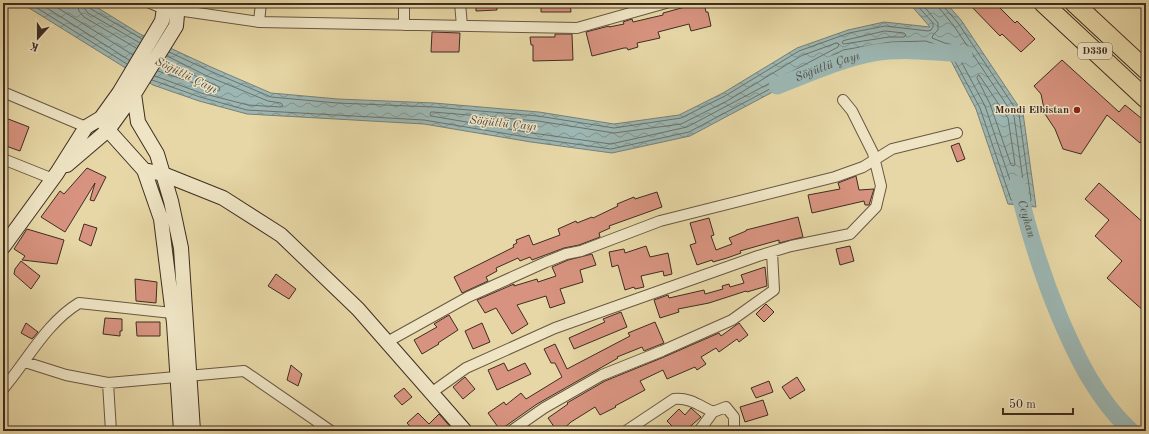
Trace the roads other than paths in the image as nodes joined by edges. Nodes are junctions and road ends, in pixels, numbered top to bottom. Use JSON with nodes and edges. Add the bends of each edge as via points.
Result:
{"nodes":[{"id":1,"x":150,"y":3,"type":"edge"},
{"id":2,"x":261,"y":3,"type":"edge"},
{"id":3,"x":404,"y":3,"type":"edge"},
{"id":4,"x":460,"y":3,"type":"edge"},
{"id":5,"x":666,"y":3,"type":"edge"},
{"id":6,"x":1043,"y":3,"type":"edge"},
{"id":7,"x":1074,"y":3,"type":"edge"},
{"id":8,"x":169,"y":9,"type":"edge"},
{"id":9,"x":259,"y":22,"type":"junction"},
{"id":10,"x":404,"y":25,"type":"junction"},
{"id":11,"x":462,"y":26,"type":"junction"},
{"id":12,"x":1146,"y":70,"type":"edge"},
{"id":13,"x":3,"y":92,"type":"edge"},
{"id":14,"x":134,"y":94,"type":"junction"},
{"id":15,"x":1146,"y":99,"type":"edge"},
{"id":16,"x":843,"y":100,"type":"dead end"},
{"id":17,"x":101,"y":118,"type":"junction"},
{"id":18,"x":86,"y":127,"type":"junction"},
{"id":19,"x":108,"y":130,"type":"junction"},
{"id":20,"x":957,"y":133,"type":"dead end"},
{"id":21,"x":3,"y":159,"type":"edge"},
{"id":22,"x":874,"y":160,"type":"junction"},
{"id":23,"x":144,"y":170,"type":"junction"},
{"id":24,"x":163,"y":174,"type":"junction"},
{"id":25,"x":55,"y":176,"type":"junction"},
{"id":26,"x":3,"y":247,"type":"edge"},
{"id":27,"x":772,"y":252,"type":"junction"},
{"id":28,"x":172,"y":313,"type":"junction"},
{"id":29,"x":387,"y":342,"type":"junction"},
{"id":30,"x":25,"y":362,"type":"junction"},
{"id":31,"x":183,"y":376,"type":"junction"},
{"id":32,"x":108,"y":383,"type":"junction"},
{"id":33,"x":3,"y":389,"type":"edge"},
{"id":34,"x":431,"y":393,"type":"junction"},
{"id":35,"x":714,"y":412,"type":"junction"},
{"id":36,"x":111,"y":431,"type":"edge"},
{"id":37,"x":181,"y":431,"type":"edge"},
{"id":38,"x":193,"y":431,"type":"edge"},
{"id":39,"x":331,"y":431,"type":"edge"},
{"id":40,"x":465,"y":431,"type":"edge"},
{"id":41,"x":511,"y":431,"type":"edge"},
{"id":42,"x":626,"y":431,"type":"edge"},
{"id":43,"x":699,"y":431,"type":"edge"},
{"id":44,"x":734,"y":431,"type":"edge"}],
"edges":[{"from":1,"to":8,"type":"street"},
{"from":2,"to":9,"type":"street"},
{"from":3,"to":10,"type":"street"},
{"from":4,"to":11,"type":"street"},
{"from":5,"to":11,"type":"street","via":[[577,28]]},
{"from":6,"to":15,"type":"highway","number":"D330"},
{"from":7,"to":12,"type":"highway","number":"D330"},
{"from":8,"to":9,"type":"street"},
{"from":8,"to":14,"type":"street","via":[[176,26]]},
{"from":8,"to":17,"type":"street","via":[[119,93]]},
{"from":9,"to":10,"type":"street"},
{"from":10,"to":11,"type":"street"},
{"from":13,"to":18,"type":"street"},
{"from":14,"to":19,"type":"street"},
{"from":14,"to":24,"type":"street","via":[[138,122],[157,154]]},
{"from":16,"to":22,"type":"street","via":[[852,110]]},
{"from":17,"to":18,"type":"street"},
{"from":17,"to":19,"type":"street"},
{"from":18,"to":25,"type":"street"},
{"from":19,"to":23,"type":"street"},
{"from":19,"to":25,"type":"street"},
{"from":20,"to":22,"type":"street","via":[[892,149]]},
{"from":21,"to":25,"type":"street"},
{"from":22,"to":27,"type":"street","via":[[881,186],[876,207],[850,234]]},
{"from":22,"to":29,"type":"street","via":[[863,167],[835,177],[660,220],[581,251],[566,254],[468,297]]},
{"from":23,"to":24,"type":"street"},
{"from":23,"to":28,"type":"street","via":[[160,220]]},
{"from":24,"to":29,"type":"street","via":[[223,198],[282,235],[358,309]]},
{"from":24,"to":31,"type":"street","via":[[180,248]]},
{"from":25,"to":26,"type":"street"},
{"from":27,"to":34,"type":"street","via":[[554,328],[466,368]]},
{"from":27,"to":41,"type":"street","via":[[774,290],[732,320],[602,375],[544,408]]},
{"from":28,"to":30,"type":"street","via":[[79,303],[50,328]]},
{"from":28,"to":31,"type":"street"},
{"from":29,"to":34,"type":"street"},
{"from":30,"to":32,"type":"street","via":[[66,375]]},
{"from":30,"to":33,"type":"street"},
{"from":31,"to":32,"type":"street"},
{"from":31,"to":37,"type":"street"},
{"from":31,"to":38,"type":"street"},
{"from":31,"to":39,"type":"street","via":[[244,371]]},
{"from":32,"to":36,"type":"street"},
{"from":34,"to":40,"type":"street"},
{"from":35,"to":42,"type":"street","via":[[688,399],[674,399]]},
{"from":35,"to":43,"type":"street"},
{"from":35,"to":44,"type":"street","via":[[726,407],[734,417]]}]}
